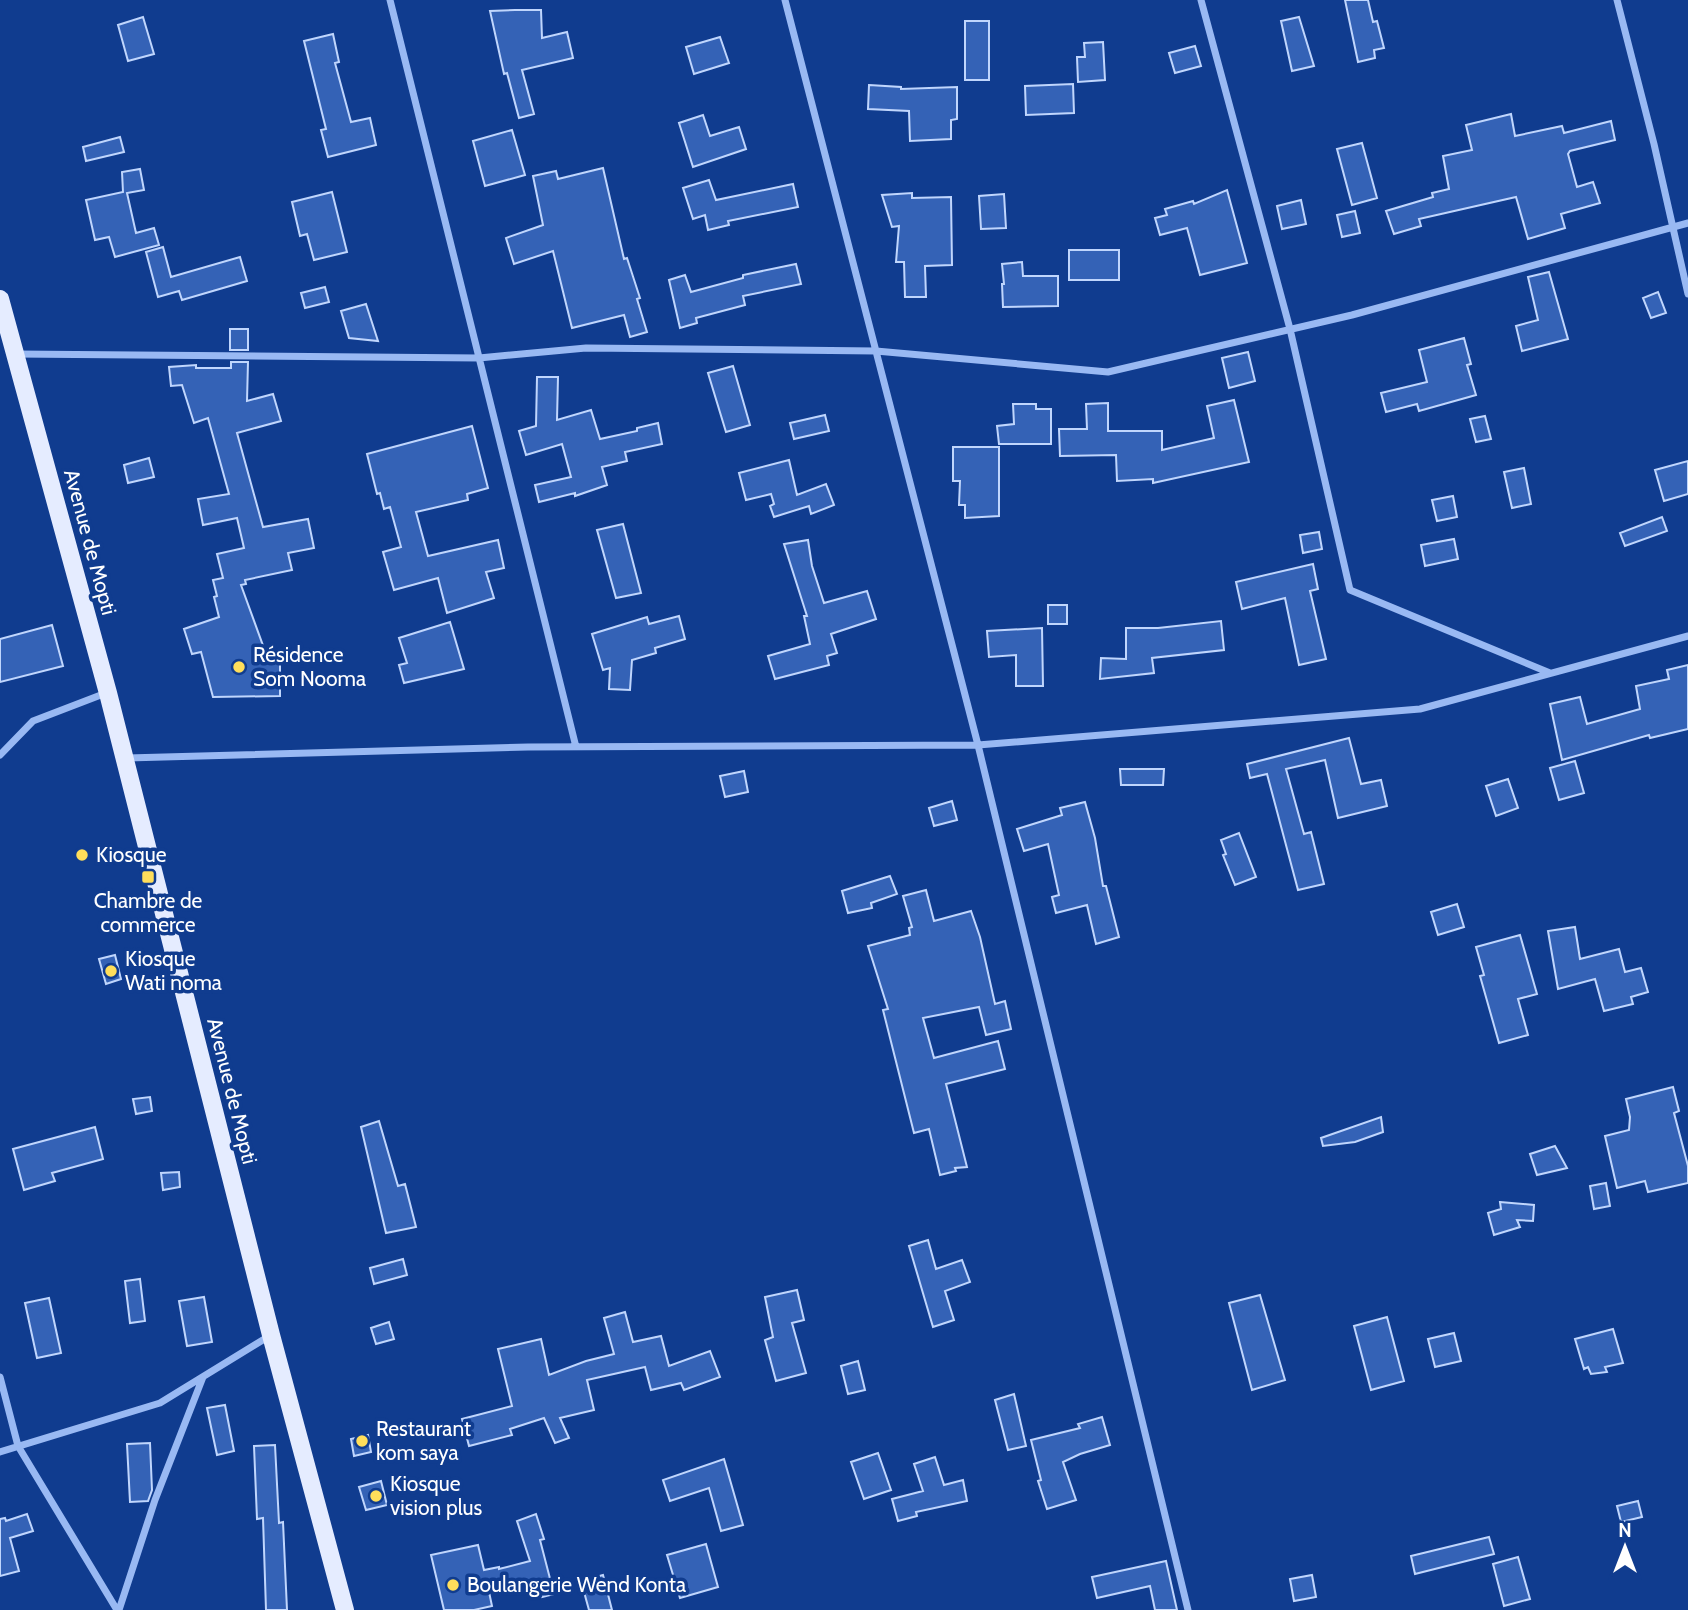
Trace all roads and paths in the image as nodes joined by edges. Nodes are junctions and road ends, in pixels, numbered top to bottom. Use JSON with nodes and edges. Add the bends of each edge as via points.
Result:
{"nodes":[{"id":1,"x":390,"y":0,"type":"edge"},
{"id":2,"x":785,"y":0,"type":"edge"},
{"id":3,"x":1201,"y":0,"type":"edge"},
{"id":4,"x":1617,"y":0,"type":"edge"},
{"id":5,"x":1688,"y":223,"type":"edge"},
{"id":6,"x":1673,"y":226,"type":"junction"},
{"id":7,"x":1688,"y":294,"type":"edge"},
{"id":8,"x":0,"y":299,"type":"edge"},
{"id":9,"x":1290,"y":329,"type":"junction"},
{"id":10,"x":876,"y":351,"type":"junction"},
{"id":11,"x":14,"y":354,"type":"junction"},
{"id":12,"x":479,"y":358,"type":"junction"},
{"id":13,"x":1688,"y":636,"type":"edge"},
{"id":14,"x":1550,"y":673,"type":"junction"},
{"id":15,"x":108,"y":693,"type":"junction"},
{"id":16,"x":978,"y":745,"type":"junction"},
{"id":17,"x":576,"y":747,"type":"junction"},
{"id":18,"x":0,"y":755,"type":"edge"},
{"id":19,"x":123,"y":758,"type":"junction"},
{"id":20,"x":271,"y":1335,"type":"junction"},
{"id":21,"x":0,"y":1377,"type":"edge"},
{"id":22,"x":203,"y":1377,"type":"junction"},
{"id":23,"x":18,"y":1446,"type":"junction"},
{"id":24,"x":0,"y":1452,"type":"edge"},
{"id":25,"x":118,"y":1610,"type":"edge"},
{"id":26,"x":345,"y":1610,"type":"edge"},
{"id":27,"x":1188,"y":1610,"type":"edge"}],
"edges":[{"from":1,"to":12,"type":"street"},
{"from":2,"to":10,"type":"street"},
{"from":3,"to":9,"type":"street"},
{"from":4,"to":6,"type":"street"},
{"from":5,"to":6,"type":"street"},
{"from":6,"to":7,"type":"street"},
{"from":6,"to":9,"type":"street"},
{"from":8,"to":11,"type":"main road","name":"Avenue de Mopti"},
{"from":9,"to":10,"type":"street","via":[[1108,372]]},
{"from":9,"to":14,"type":"street","via":[[1350,590]]},
{"from":10,"to":12,"type":"street","via":[[586,348]]},
{"from":10,"to":16,"type":"street"},
{"from":11,"to":12,"type":"street"},
{"from":11,"to":15,"type":"main road","name":"Avenue de Mopti"},
{"from":12,"to":17,"type":"street"},
{"from":13,"to":14,"type":"street"},
{"from":14,"to":16,"type":"street","via":[[1420,709]]},
{"from":15,"to":18,"type":"street","via":[[33,721]]},
{"from":15,"to":19,"type":"main road","name":"Avenue de Mopti"},
{"from":16,"to":17,"type":"street"},
{"from":16,"to":27,"type":"street"},
{"from":17,"to":19,"type":"street"},
{"from":19,"to":20,"type":"main road","name":"Avenue de Mopti"},
{"from":20,"to":22,"type":"street"},
{"from":20,"to":26,"type":"main road","name":"Avenue de Mopti"},
{"from":21,"to":23,"type":"street"},
{"from":22,"to":23,"type":"street","via":[[160,1403]]},
{"from":22,"to":25,"type":"street"},
{"from":23,"to":24,"type":"street"},
{"from":23,"to":25,"type":"street"}]}
